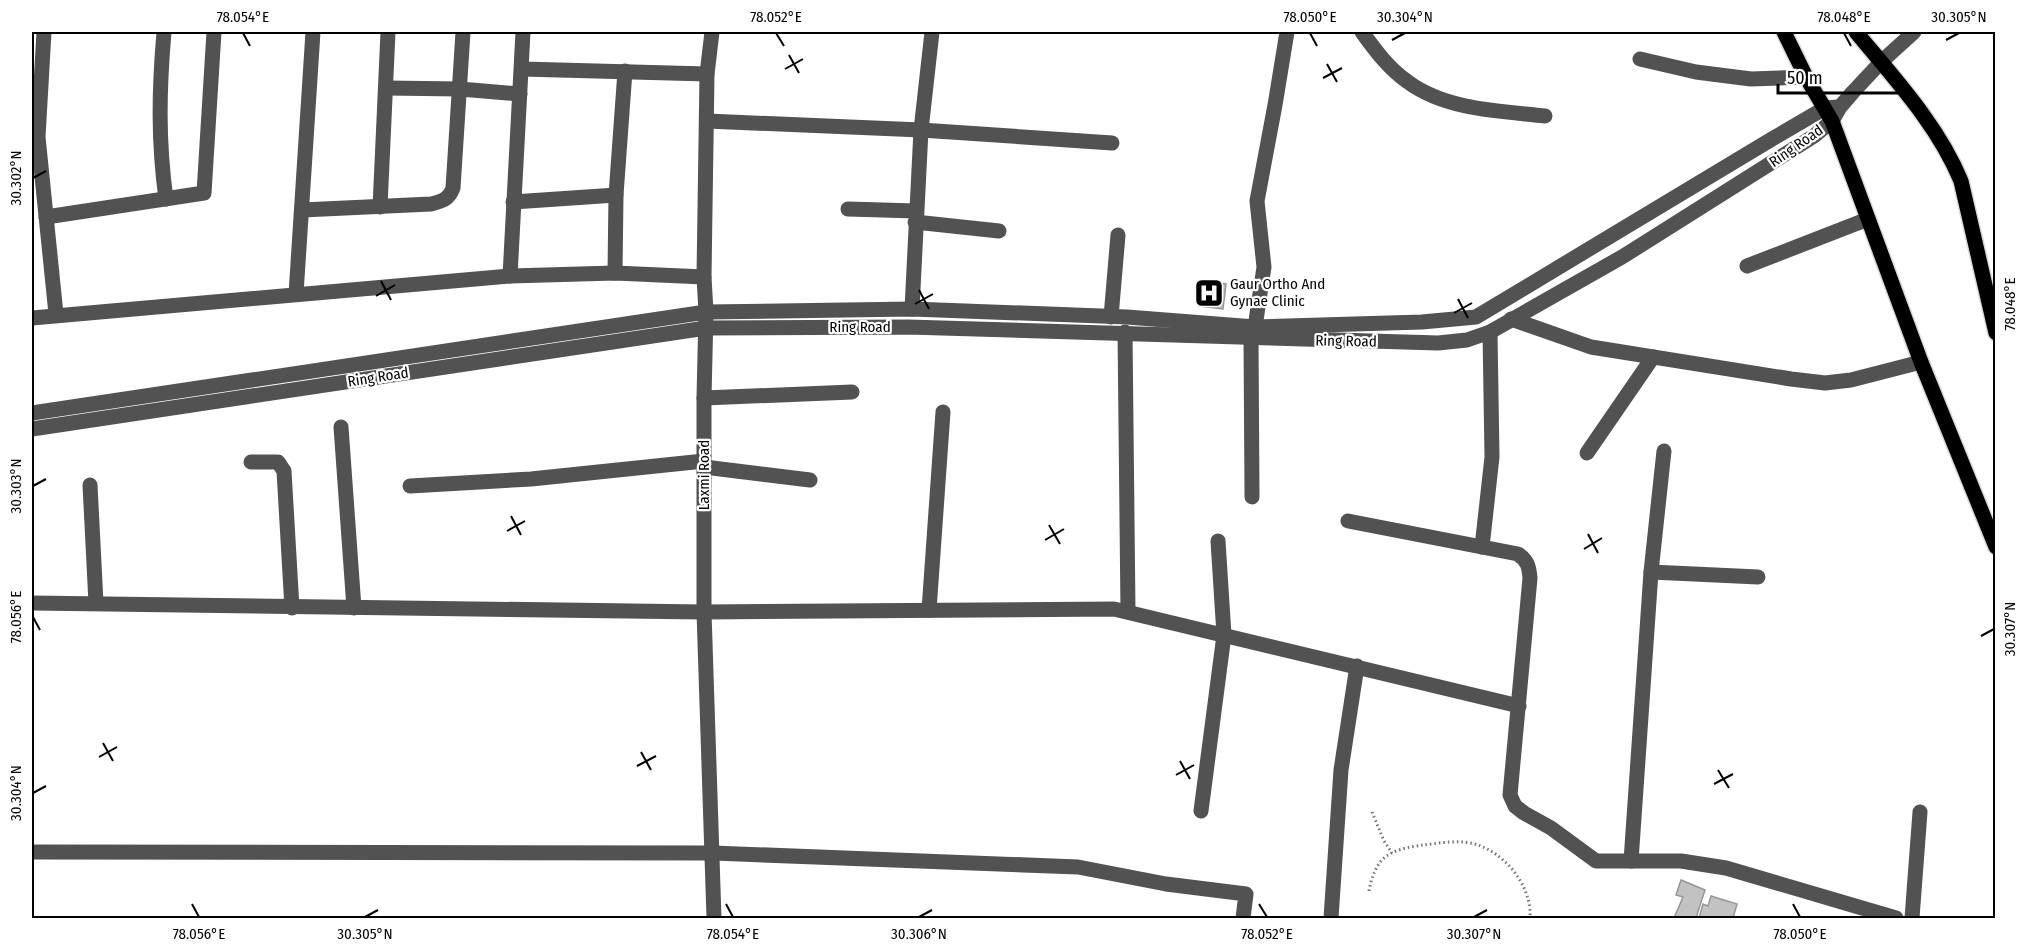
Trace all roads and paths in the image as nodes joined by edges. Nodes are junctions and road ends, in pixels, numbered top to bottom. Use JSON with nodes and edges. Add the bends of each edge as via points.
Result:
{"nodes":[{"id":1,"x":44,"y":32,"type":"edge"},
{"id":2,"x":164,"y":32,"type":"edge"},
{"id":3,"x":214,"y":32,"type":"edge"},
{"id":4,"x":313,"y":32,"type":"edge"},
{"id":5,"x":388,"y":32,"type":"edge"},
{"id":6,"x":463,"y":32,"type":"edge"},
{"id":7,"x":523,"y":32,"type":"edge"},
{"id":8,"x":712,"y":32,"type":"edge"},
{"id":9,"x":932,"y":32,"type":"edge"},
{"id":10,"x":1287,"y":32,"type":"edge"},
{"id":11,"x":1362,"y":32,"type":"edge"},
{"id":12,"x":1785,"y":32,"type":"edge"},
{"id":13,"x":1856,"y":32,"type":"edge"},
{"id":14,"x":1914,"y":32,"type":"edge"},
{"id":15,"x":1640,"y":59,"type":"dead end"},
{"id":16,"x":1881,"y":62,"type":"junction"},
{"id":17,"x":522,"y":69,"type":"junction"},
{"id":18,"x":625,"y":71,"type":"junction"},
{"id":19,"x":707,"y":74,"type":"junction"},
{"id":20,"x":1806,"y":77,"type":"junction"},
{"id":21,"x":386,"y":88,"type":"junction"},
{"id":22,"x":460,"y":89,"type":"junction"},
{"id":23,"x":520,"y":94,"type":"junction"},
{"id":24,"x":1832,"y":112,"type":"junction"},
{"id":25,"x":1545,"y":116,"type":"dead end"},
{"id":26,"x":707,"y":121,"type":"junction"},
{"id":27,"x":921,"y":130,"type":"junction"},
{"id":28,"x":1112,"y":143,"type":"dead end"},
{"id":29,"x":616,"y":195,"type":"junction"},
{"id":30,"x":166,"y":199,"type":"junction"},
{"id":31,"x":513,"y":202,"type":"junction"},
{"id":32,"x":380,"y":207,"type":"junction"},
{"id":33,"x":848,"y":209,"type":"dead end"},
{"id":34,"x":302,"y":210,"type":"junction"},
{"id":35,"x":46,"y":217,"type":"junction"},
{"id":36,"x":916,"y":217,"type":"junction"},
{"id":37,"x":1868,"y":219,"type":"junction"},
{"id":38,"x":999,"y":231,"type":"dead end"},
{"id":39,"x":1118,"y":235,"type":"dead end"},
{"id":40,"x":1747,"y":266,"type":"dead end"},
{"id":41,"x":615,"y":273,"type":"junction"},
{"id":42,"x":510,"y":276,"type":"junction"},
{"id":43,"x":704,"y":277,"type":"junction"},
{"id":44,"x":296,"y":294,"type":"junction"},
{"id":45,"x":912,"y":309,"type":"junction"},
{"id":46,"x":706,"y":312,"type":"junction"},
{"id":47,"x":56,"y":314,"type":"junction"},
{"id":48,"x":1111,"y":317,"type":"junction"},
{"id":49,"x":32,"y":318,"type":"edge"},
{"id":50,"x":1511,"y":319,"type":"junction"},
{"id":51,"x":706,"y":328,"type":"junction"},
{"id":52,"x":1125,"y":332,"type":"junction"},
{"id":53,"x":1490,"y":332,"type":"junction"},
{"id":54,"x":1253,"y":333,"type":"junction"},
{"id":55,"x":1995,"y":333,"type":"edge"},
{"id":56,"x":1653,"y":357,"type":"junction"},
{"id":57,"x":1921,"y":362,"type":"junction"},
{"id":58,"x":852,"y":392,"type":"dead end"},
{"id":59,"x":704,"y":398,"type":"junction"},
{"id":60,"x":943,"y":412,"type":"dead end"},
{"id":61,"x":32,"y":413,"type":"edge"},
{"id":62,"x":341,"y":427,"type":"dead end"},
{"id":63,"x":32,"y":429,"type":"edge"},
{"id":64,"x":1664,"y":451,"type":"dead end"},
{"id":65,"x":1587,"y":453,"type":"dead end"},
{"id":66,"x":251,"y":462,"type":"dead end"},
{"id":67,"x":704,"y":464,"type":"junction"},
{"id":68,"x":810,"y":480,"type":"dead end"},
{"id":69,"x":90,"y":485,"type":"dead end"},
{"id":70,"x":410,"y":486,"type":"dead end"},
{"id":71,"x":1252,"y":497,"type":"dead end"},
{"id":72,"x":1348,"y":521,"type":"dead end"},
{"id":73,"x":1218,"y":541,"type":"dead end"},
{"id":74,"x":1482,"y":547,"type":"junction"},
{"id":75,"x":1995,"y":547,"type":"edge"},
{"id":76,"x":1651,"y":572,"type":"junction"},
{"id":77,"x":1758,"y":577,"type":"dead end"},
{"id":78,"x":32,"y":603,"type":"edge"},
{"id":79,"x":96,"y":603,"type":"junction"},
{"id":80,"x":292,"y":608,"type":"junction"},
{"id":81,"x":354,"y":608,"type":"junction"},
{"id":82,"x":929,"y":610,"type":"junction"},
{"id":83,"x":704,"y":612,"type":"junction"},
{"id":84,"x":1128,"y":612,"type":"junction"},
{"id":85,"x":1224,"y":635,"type":"junction"},
{"id":86,"x":1357,"y":666,"type":"junction"},
{"id":87,"x":1519,"y":706,"type":"junction"},
{"id":88,"x":1201,"y":811,"type":"dead end"},
{"id":89,"x":1372,"y":812,"type":"dead end"},
{"id":90,"x":1920,"y":812,"type":"dead end"},
{"id":91,"x":32,"y":852,"type":"edge"},
{"id":92,"x":713,"y":853,"type":"junction"},
{"id":93,"x":1393,"y":854,"type":"junction"},
{"id":94,"x":1631,"y":861,"type":"junction"},
{"id":95,"x":1369,"y":891,"type":"dead end"},
{"id":96,"x":714,"y":918,"type":"edge"},
{"id":97,"x":1243,"y":918,"type":"edge"},
{"id":98,"x":1331,"y":918,"type":"edge"},
{"id":99,"x":1530,"y":918,"type":"edge"},
{"id":100,"x":1896,"y":918,"type":"edge"},
{"id":101,"x":1912,"y":918,"type":"edge"}],
"edges":[{"from":1,"to":35,"type":"street","via":[[38,137]]},
{"from":2,"to":30,"type":"street","via":[[159,96]]},
{"from":3,"to":30,"type":"street","via":[[204,193]]},
{"from":4,"to":34,"type":"street"},
{"from":5,"to":21,"type":"street"},
{"from":6,"to":22,"type":"street"},
{"from":7,"to":17,"type":"street"},
{"from":8,"to":19,"type":"street","name":"Laxmi Road"},
{"from":9,"to":27,"type":"street"},
{"from":10,"to":54,"type":"street","via":[[1257,201],[1264,267]]},
{"from":11,"to":25,"type":"street","via":[[1388,65],[1409,83],[1434,96],[1460,105]]},
{"from":12,"to":20,"type":"main road"},
{"from":13,"to":16,"type":"main road"},
{"from":14,"to":16,"type":"street"},
{"from":15,"to":20,"type":"street","via":[[1751,79]]},
{"from":16,"to":24,"type":"street"},
{"from":16,"to":55,"type":"main road","via":[[1951,157],[1961,181]]},
{"from":17,"to":18,"type":"street"},
{"from":17,"to":23,"type":"street"},
{"from":18,"to":19,"type":"street"},
{"from":18,"to":29,"type":"street"},
{"from":19,"to":26,"type":"street","name":"Laxmi Road"},
{"from":20,"to":24,"type":"main road"},
{"from":21,"to":22,"type":"street"},
{"from":21,"to":32,"type":"street"},
{"from":22,"to":23,"type":"street"},
{"from":22,"to":32,"type":"street","via":[[450,196],[431,204]]},
{"from":23,"to":31,"type":"street"},
{"from":24,"to":37,"type":"main road"},
{"from":24,"to":50,"type":"street","name":"Ring Road","via":[[1797,147],[1622,256]]},
{"from":24,"to":54,"type":"street","name":"Ring Road","via":[[1476,317]]},
{"from":26,"to":27,"type":"street"},
{"from":26,"to":43,"type":"street","name":"Laxmi Road"},
{"from":27,"to":28,"type":"street"},
{"from":27,"to":36,"type":"street"},
{"from":29,"to":31,"type":"street"},
{"from":29,"to":41,"type":"street"},
{"from":30,"to":35,"type":"street"},
{"from":31,"to":42,"type":"street"},
{"from":32,"to":34,"type":"street"},
{"from":33,"to":36,"type":"street"},
{"from":34,"to":44,"type":"street"},
{"from":35,"to":47,"type":"street"},
{"from":36,"to":38,"type":"street"},
{"from":36,"to":45,"type":"street"},
{"from":37,"to":40,"type":"street"},
{"from":37,"to":57,"type":"main road"},
{"from":39,"to":48,"type":"street"},
{"from":41,"to":42,"type":"street"},
{"from":41,"to":43,"type":"street"},
{"from":42,"to":44,"type":"street"},
{"from":43,"to":46,"type":"street","name":"Laxmi Road"},
{"from":44,"to":47,"type":"street"},
{"from":45,"to":46,"type":"street","name":"Ring Road"},
{"from":45,"to":48,"type":"street","name":"Ring Road"},
{"from":46,"to":51,"type":"street","name":"Laxmi Road"},
{"from":46,"to":61,"type":"street","name":"Ring Road"},
{"from":47,"to":49,"type":"street"},
{"from":48,"to":54,"type":"street","name":"Ring Road"},
{"from":50,"to":53,"type":"street","name":"Ring Road"},
{"from":50,"to":56,"type":"street","via":[[1591,347]]},
{"from":51,"to":52,"type":"street","name":"Ring Road"},
{"from":51,"to":59,"type":"street","name":"Laxmi Road"},
{"from":51,"to":63,"type":"street","name":"Ring Road"},
{"from":52,"to":54,"type":"street","name":"Ring Road"},
{"from":52,"to":84,"type":"street"},
{"from":53,"to":54,"type":"street","name":"Ring Road","via":[[1467,340],[1438,343]]},
{"from":53,"to":74,"type":"street","via":[[1492,457]]},
{"from":54,"to":71,"type":"street"},
{"from":56,"to":57,"type":"street","via":[[1825,383]]},
{"from":56,"to":65,"type":"street"},
{"from":57,"to":75,"type":"main road"},
{"from":58,"to":59,"type":"street"},
{"from":59,"to":67,"type":"street","name":"Laxmi Road"},
{"from":60,"to":82,"type":"street"},
{"from":62,"to":81,"type":"street"},
{"from":64,"to":76,"type":"street"},
{"from":66,"to":80,"type":"street","via":[[278,462],[284,471]]},
{"from":67,"to":68,"type":"street"},
{"from":67,"to":70,"type":"street"},
{"from":67,"to":83,"type":"street","name":"Laxmi Road"},
{"from":69,"to":79,"type":"street"},
{"from":72,"to":74,"type":"street"},
{"from":73,"to":85,"type":"street"},
{"from":74,"to":87,"type":"street","via":[[1518,554],[1530,567]]},
{"from":76,"to":77,"type":"street"},
{"from":76,"to":94,"type":"street"},
{"from":78,"to":79,"type":"street"},
{"from":79,"to":80,"type":"street"},
{"from":80,"to":81,"type":"street"},
{"from":81,"to":83,"type":"street"},
{"from":82,"to":83,"type":"street"},
{"from":82,"to":84,"type":"street"},
{"from":83,"to":92,"type":"street","name":"Laxmi Road"},
{"from":84,"to":85,"type":"street"},
{"from":85,"to":86,"type":"street"},
{"from":85,"to":88,"type":"street"},
{"from":86,"to":87,"type":"street"},
{"from":86,"to":98,"type":"street","via":[[1341,770]]},
{"from":87,"to":94,"type":"street","via":[[1510,795],[1515,806],[1596,861]]},
{"from":89,"to":93,"type":"path"},
{"from":90,"to":101,"type":"street"},
{"from":91,"to":92,"type":"street"},
{"from":92,"to":96,"type":"street","name":"Laxmi Road"},
{"from":92,"to":97,"type":"street","via":[[1078,867],[1166,885],[1246,894]]},
{"from":93,"to":95,"type":"path","via":[[1382,859]]},
{"from":93,"to":99,"type":"path","via":[[1405,847],[1428,844],[1477,845],[1499,856],[1515,871],[1525,889]]},
{"from":94,"to":100,"type":"street","via":[[1681,861],[1726,868]]}]}
